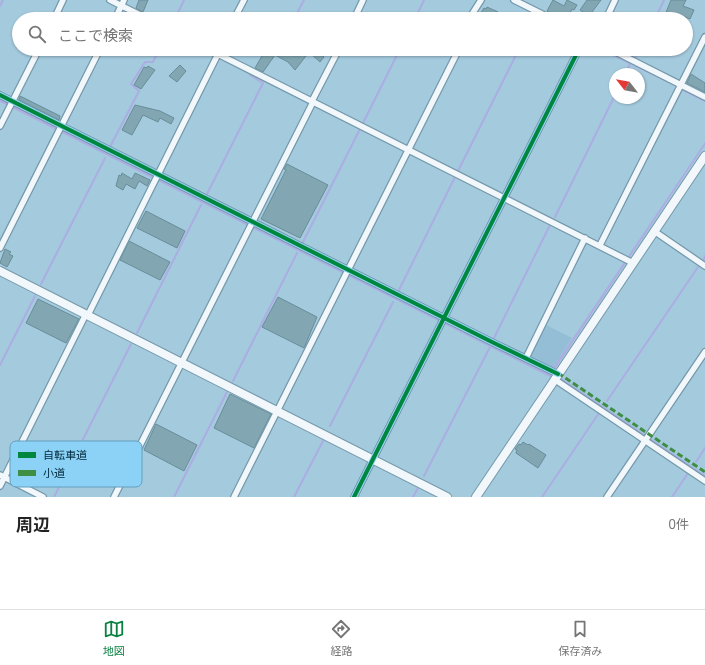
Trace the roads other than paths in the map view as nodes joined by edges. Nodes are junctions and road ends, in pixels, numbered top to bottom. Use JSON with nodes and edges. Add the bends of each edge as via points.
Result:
{"nodes":[{"id":1,"x":63,"y":0,"type":"edge"},
{"id":2,"x":110,"y":0,"type":"edge"},
{"id":3,"x":244,"y":0,"type":"edge"},
{"id":4,"x":363,"y":0,"type":"edge"},
{"id":5,"x":481,"y":0,"type":"edge"},
{"id":6,"x":514,"y":0,"type":"edge"},
{"id":7,"x":615,"y":0,"type":"edge"},
{"id":8,"x":123,"y":3,"type":"edge"},
{"id":9,"x":57,"y":12,"type":"edge"},
{"id":10,"x":118,"y":12,"type":"edge"},
{"id":11,"x":137,"y":12,"type":"edge"},
{"id":12,"x":238,"y":12,"type":"edge"},
{"id":13,"x":357,"y":12,"type":"edge"},
{"id":14,"x":473,"y":12,"type":"edge"},
{"id":15,"x":538,"y":12,"type":"edge"},
{"id":16,"x":609,"y":12,"type":"edge"},
{"id":17,"x":705,"y":37,"type":"edge"},
{"id":18,"x":35,"y":56,"type":"edge"},
{"id":19,"x":96,"y":56,"type":"edge"},
{"id":20,"x":214,"y":56,"type":"edge"},
{"id":21,"x":224,"y":56,"type":"edge"},
{"id":22,"x":335,"y":56,"type":"edge"},
{"id":23,"x":456,"y":56,"type":"edge"},
{"id":24,"x":575,"y":56,"type":"edge"},
{"id":25,"x":624,"y":56,"type":"edge"},
{"id":26,"x":681,"y":85,"type":"junction"},
{"id":27,"x":0,"y":95,"type":"edge"},
{"id":28,"x":705,"y":97,"type":"edge"},
{"id":29,"x":313,"y":102,"type":"junction"},
{"id":30,"x":11,"y":104,"type":"junction"},
{"id":31,"x":0,"y":126,"type":"edge"},
{"id":32,"x":60,"y":128,"type":"junction"},
{"id":33,"x":409,"y":149,"type":"junction"},
{"id":34,"x":705,"y":156,"type":"edge"},
{"id":35,"x":157,"y":177,"type":"junction"},
{"id":36,"x":504,"y":198,"type":"junction"},
{"id":37,"x":251,"y":224,"type":"junction"},
{"id":38,"x":654,"y":231,"type":"junction"},
{"id":39,"x":585,"y":238,"type":"junction"},
{"id":40,"x":600,"y":245,"type":"junction"},
{"id":41,"x":0,"y":248,"type":"edge"},
{"id":42,"x":629,"y":260,"type":"junction"},
{"id":43,"x":705,"y":266,"type":"edge"},
{"id":44,"x":0,"y":271,"type":"edge"},
{"id":45,"x":348,"y":272,"type":"junction"},
{"id":46,"x":87,"y":315,"type":"junction"},
{"id":47,"x":443,"y":320,"type":"junction"},
{"id":48,"x":705,"y":352,"type":"edge"},
{"id":49,"x":526,"y":358,"type":"junction"},
{"id":50,"x":182,"y":362,"type":"junction"},
{"id":51,"x":556,"y":376,"type":"junction"},
{"id":52,"x":278,"y":411,"type":"junction"},
{"id":53,"x":647,"y":439,"type":"junction"},
{"id":54,"x":20,"y":441,"type":"edge"},
{"id":55,"x":142,"y":441,"type":"edge"},
{"id":56,"x":373,"y":459,"type":"junction"},
{"id":57,"x":10,"y":461,"type":"edge"},
{"id":58,"x":2,"y":476,"type":"edge"},
{"id":59,"x":705,"y":482,"type":"edge"},
{"id":60,"x":0,"y":486,"type":"edge"},
{"id":61,"x":23,"y":487,"type":"edge"},
{"id":62,"x":119,"y":487,"type":"edge"},
{"id":63,"x":43,"y":497,"type":"edge"},
{"id":64,"x":114,"y":497,"type":"edge"},
{"id":65,"x":234,"y":497,"type":"edge"},
{"id":66,"x":354,"y":497,"type":"edge"},
{"id":67,"x":448,"y":497,"type":"edge"},
{"id":68,"x":476,"y":497,"type":"edge"},
{"id":69,"x":607,"y":497,"type":"edge"}],
"edges":[{"from":1,"to":9,"type":"street"},
{"from":2,"to":8,"type":"street"},
{"from":3,"to":12,"type":"street"},
{"from":4,"to":13,"type":"street"},
{"from":5,"to":14,"type":"street"},
{"from":6,"to":15,"type":"street"},
{"from":7,"to":16,"type":"street"},
{"from":8,"to":10,"type":"street"},
{"from":8,"to":11,"type":"street"},
{"from":17,"to":26,"type":"street"},
{"from":18,"to":30,"type":"street"},
{"from":19,"to":32,"type":"street"},
{"from":20,"to":35,"type":"street"},
{"from":21,"to":29,"type":"street"},
{"from":22,"to":29,"type":"street"},
{"from":23,"to":33,"type":"street"},
{"from":24,"to":36,"type":"street"},
{"from":25,"to":26,"type":"street"},
{"from":26,"to":28,"type":"street"},
{"from":26,"to":40,"type":"street"},
{"from":27,"to":30,"type":"street"},
{"from":29,"to":33,"type":"street"},
{"from":29,"to":37,"type":"street"},
{"from":30,"to":31,"type":"street"},
{"from":30,"to":32,"type":"street"},
{"from":32,"to":35,"type":"street"},
{"from":32,"to":41,"type":"street"},
{"from":33,"to":36,"type":"street"},
{"from":33,"to":45,"type":"street"},
{"from":34,"to":38,"type":"street"},
{"from":35,"to":37,"type":"street"},
{"from":35,"to":46,"type":"street"},
{"from":36,"to":39,"type":"street"},
{"from":36,"to":47,"type":"street"},
{"from":37,"to":45,"type":"street"},
{"from":37,"to":50,"type":"street"},
{"from":38,"to":42,"type":"street"},
{"from":38,"to":43,"type":"street"},
{"from":39,"to":40,"type":"street"},
{"from":39,"to":49,"type":"street"},
{"from":40,"to":42,"type":"street"},
{"from":42,"to":51,"type":"street"},
{"from":44,"to":46,"type":"street"},
{"from":45,"to":47,"type":"street"},
{"from":45,"to":52,"type":"street"},
{"from":46,"to":50,"type":"street"},
{"from":46,"to":54,"type":"street"},
{"from":47,"to":49,"type":"street"},
{"from":47,"to":56,"type":"street"},
{"from":48,"to":53,"type":"street"},
{"from":49,"to":51,"type":"street"},
{"from":50,"to":52,"type":"street"},
{"from":50,"to":55,"type":"street"},
{"from":51,"to":53,"type":"street"},
{"from":51,"to":68,"type":"street"},
{"from":52,"to":56,"type":"street"},
{"from":52,"to":65,"type":"street"},
{"from":53,"to":59,"type":"street"},
{"from":53,"to":69,"type":"street"},
{"from":56,"to":66,"type":"street"},
{"from":56,"to":67,"type":"street"},
{"from":57,"to":58,"type":"street"},
{"from":58,"to":60,"type":"street"},
{"from":61,"to":63,"type":"street"},
{"from":62,"to":64,"type":"street"}]}
